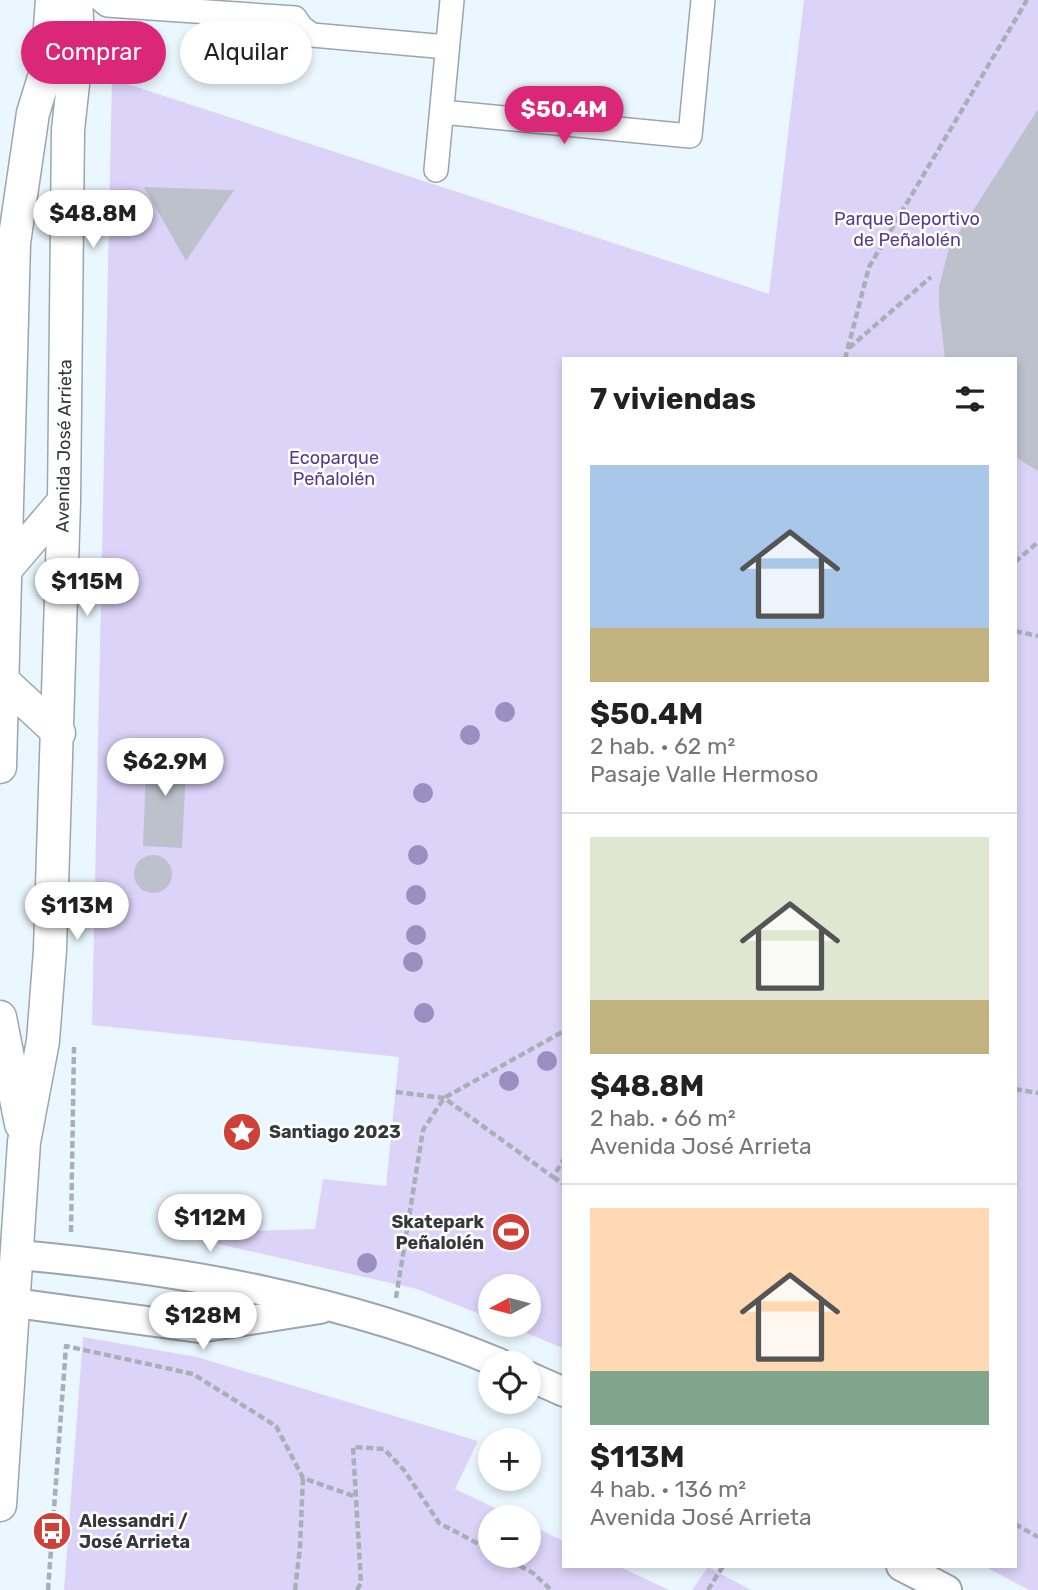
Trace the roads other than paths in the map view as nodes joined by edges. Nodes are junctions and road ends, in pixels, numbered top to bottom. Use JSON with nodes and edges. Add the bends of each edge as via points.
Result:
{"nodes":[{"id":1,"x":52,"y":0,"type":"edge"},
{"id":2,"x":76,"y":0,"type":"edge"},
{"id":3,"x":101,"y":0,"type":"edge"},
{"id":4,"x":452,"y":0,"type":"edge"},
{"id":5,"x":703,"y":0,"type":"edge"},
{"id":6,"x":296,"y":9,"type":"edge"},
{"id":7,"x":447,"y":47,"type":"junction"},
{"id":8,"x":442,"y":112,"type":"junction"},
{"id":9,"x":436,"y":170,"type":"dead end"},
{"id":10,"x":64,"y":501,"type":"junction"},
{"id":11,"x":6,"y":569,"type":"junction"},
{"id":12,"x":3,"y":681,"type":"junction"},
{"id":13,"x":58,"y":733,"type":"junction"},
{"id":14,"x":0,"y":767,"type":"edge"},
{"id":15,"x":0,"y":1017,"type":"edge"},
{"id":16,"x":24,"y":1142,"type":"junction"},
{"id":17,"x":9,"y":1253,"type":"edge"},
{"id":18,"x":7,"y":1301,"type":"edge"},
{"id":19,"x":337,"y":1307,"type":"junction"},
{"id":20,"x":478,"y":1356,"type":"edge"},
{"id":21,"x":541,"y":1382,"type":"edge"},
{"id":22,"x":562,"y":1391,"type":"edge"},
{"id":23,"x":0,"y":1505,"type":"edge"},
{"id":24,"x":905,"y":1568,"type":"edge"},
{"id":25,"x":947,"y":1590,"type":"edge"}],
"edges":[{"from":1,"to":11,"type":"main road","via":[[47,68],[33,113],[14,243]]},
{"from":2,"to":10,"type":"main road","name":"Avenida José Arrieta","via":[[78,38],[68,130]]},
{"from":3,"to":6,"type":"street","via":[[107,5]]},
{"from":4,"to":7,"type":"street"},
{"from":5,"to":8,"type":"street","via":[[690,136]]},
{"from":6,"to":7,"type":"street","via":[[300,27],[312,35]]},
{"from":7,"to":8,"type":"street"},
{"from":8,"to":9,"type":"street"},
{"from":10,"to":11,"type":"main road"},
{"from":10,"to":13,"type":"main road","name":"Avenida José Arrieta"},
{"from":11,"to":12,"type":"main road"},
{"from":12,"to":13,"type":"main road"},
{"from":12,"to":14,"type":"main road"},
{"from":13,"to":16,"type":"main road","name":"Avenida José Arrieta","via":[[47,1007]]},
{"from":15,"to":16,"type":"main road","name":"Avenida José Arrieta"},
{"from":16,"to":17,"type":"main road","name":"Avenida José Arrieta"},
{"from":17,"to":18,"type":"main road","name":"Avenida José Arrieta"},
{"from":17,"to":19,"type":"street","via":[[210,1279]]},
{"from":18,"to":19,"type":"street","via":[[200,1328]]},
{"from":18,"to":23,"type":"main road","name":"Avenida José Arrieta"},
{"from":19,"to":20,"type":"street"},
{"from":21,"to":22,"type":"street"},
{"from":24,"to":25,"type":"street"}]}
